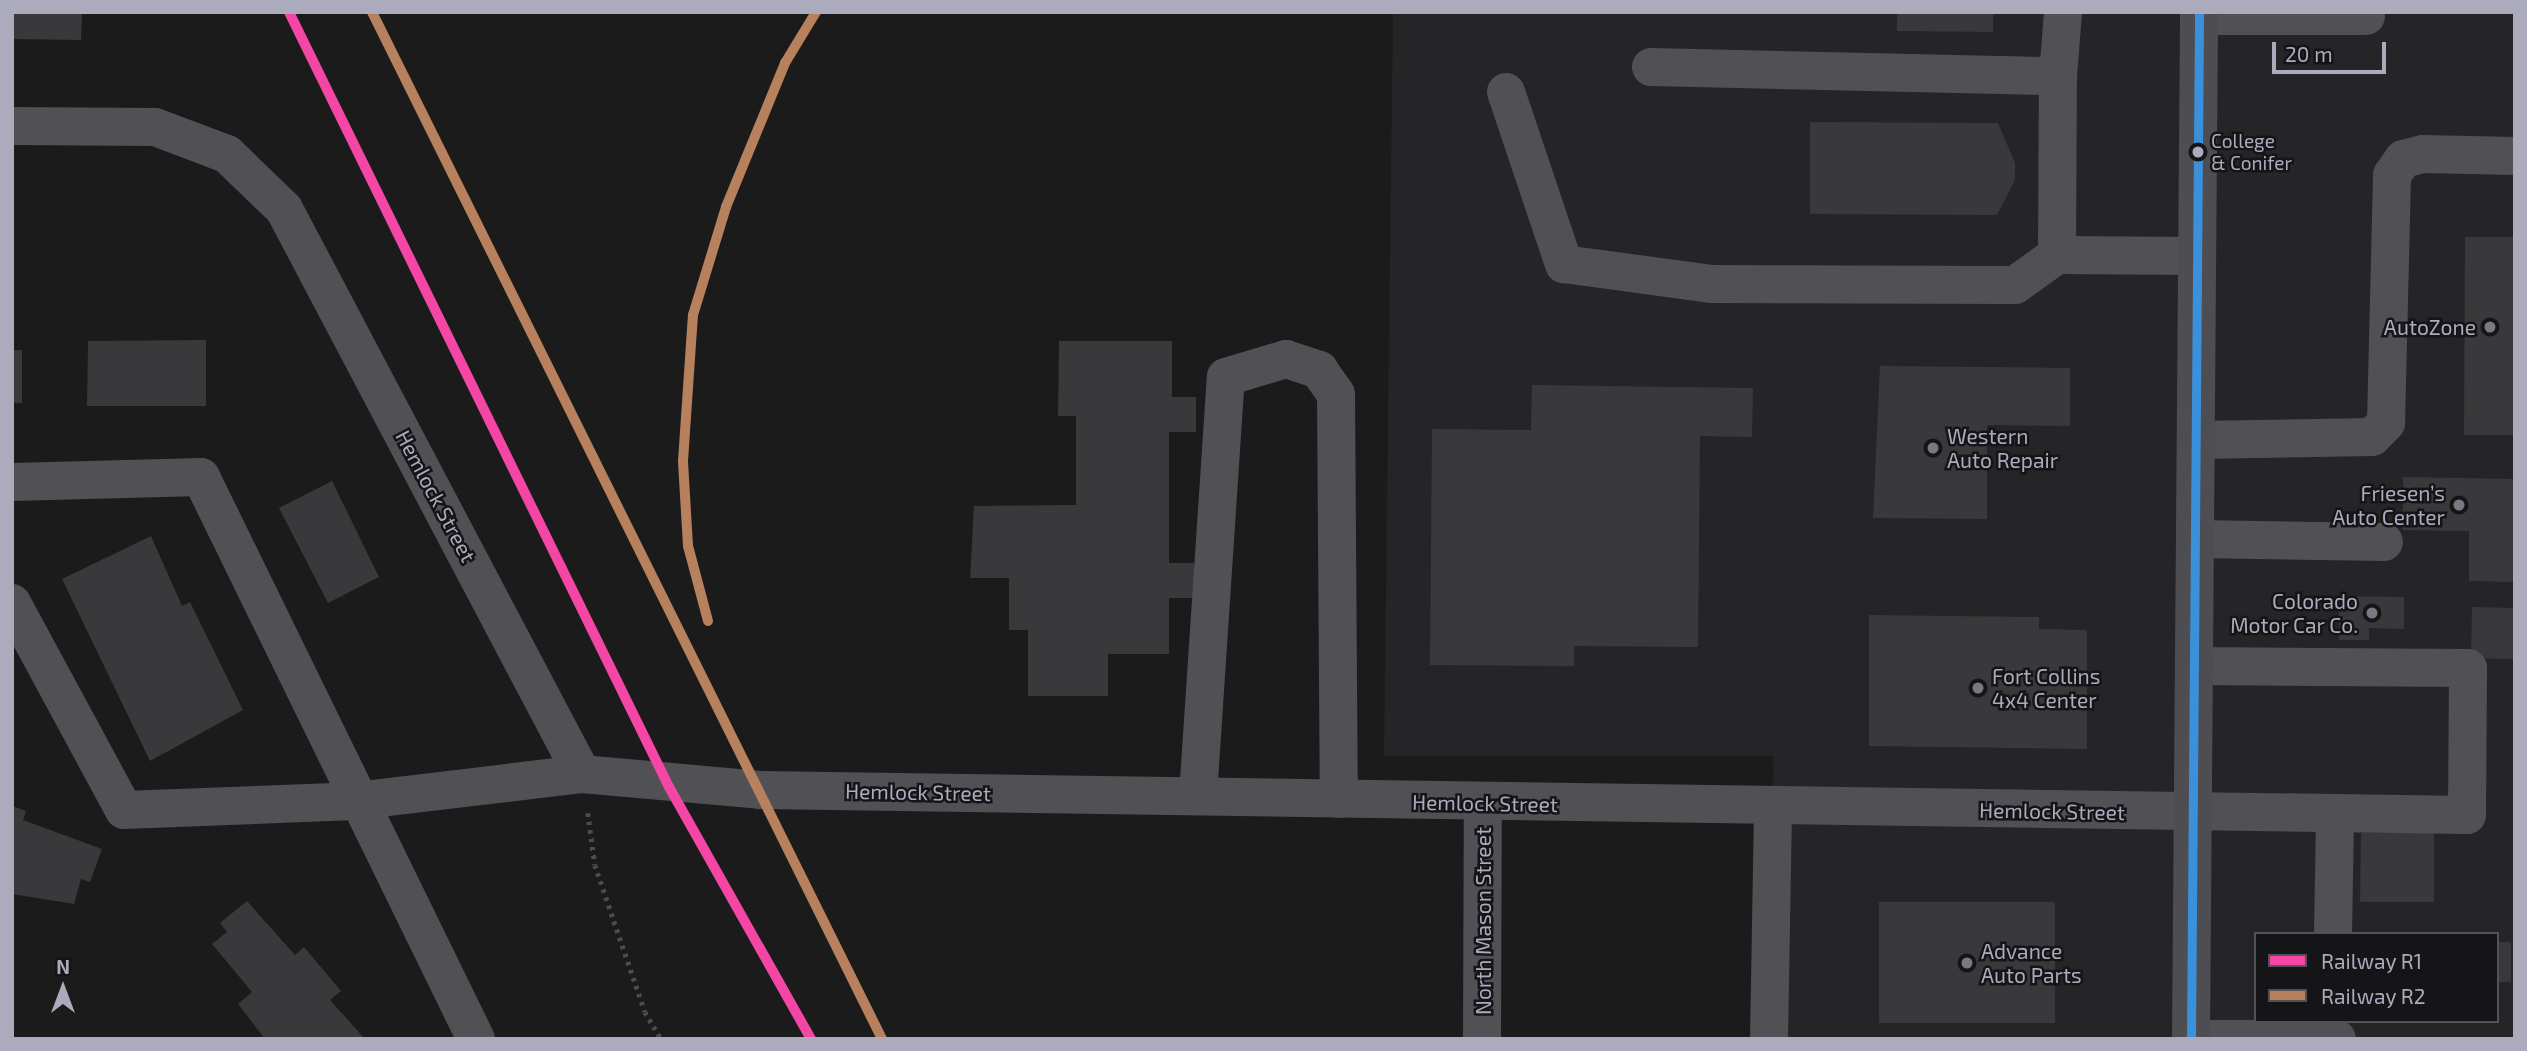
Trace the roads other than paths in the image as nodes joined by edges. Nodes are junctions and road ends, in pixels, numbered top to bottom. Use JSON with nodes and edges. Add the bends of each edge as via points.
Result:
{"nodes":[{"id":1,"x":2063,"y":12,"type":"edge"},
{"id":2,"x":2199,"y":14,"type":"edge"},
{"id":3,"x":2366,"y":16,"type":"dead end"},
{"id":4,"x":1651,"y":67,"type":"dead end"},
{"id":5,"x":2058,"y":76,"type":"junction"},
{"id":6,"x":1506,"y":92,"type":"dead end"},
{"id":7,"x":12,"y":126,"type":"edge"},
{"id":8,"x":2515,"y":156,"type":"edge"},
{"id":9,"x":2057,"y":255,"type":"junction"},
{"id":10,"x":2197,"y":256,"type":"junction"},
{"id":11,"x":2196,"y":440,"type":"junction"},
{"id":12,"x":12,"y":482,"type":"edge"},
{"id":13,"x":2195,"y":539,"type":"junction"},
{"id":14,"x":2384,"y":542,"type":"dead end"},
{"id":15,"x":12,"y":603,"type":"edge"},
{"id":16,"x":2194,"y":666,"type":"junction"},
{"id":17,"x":582,"y":774,"type":"junction"},
{"id":18,"x":1198,"y":796,"type":"junction"},
{"id":19,"x":1339,"y":799,"type":"junction"},
{"id":20,"x":355,"y":801,"type":"junction"},
{"id":21,"x":1483,"y":804,"type":"junction"},
{"id":22,"x":1773,"y":808,"type":"junction"},
{"id":23,"x":2193,"y":813,"type":"junction"},
{"id":24,"x":2336,"y":814,"type":"junction"},
{"id":25,"x":2333,"y":932,"type":"edge"},
{"id":26,"x":2331,"y":1038,"type":"edge"},
{"id":27,"x":477,"y":1039,"type":"edge"},
{"id":28,"x":1482,"y":1039,"type":"edge"},
{"id":29,"x":1769,"y":1039,"type":"edge"},
{"id":30,"x":2191,"y":1039,"type":"edge"},
{"id":31,"x":2337,"y":1039,"type":"edge"}],
"edges":[{"from":1,"to":5,"type":"street"},
{"from":2,"to":3,"type":"street"},
{"from":2,"to":10,"type":"highway"},
{"from":4,"to":5,"type":"street"},
{"from":5,"to":9,"type":"street"},
{"from":6,"to":9,"type":"street","via":[[1564,264],[1711,284],[2015,285]]},
{"from":7,"to":17,"type":"street","name":"Hemlock Street","via":[[155,127],[226,154],[284,209]]},
{"from":8,"to":11,"type":"street","via":[[2423,154],[2403,159],[2392,175],[2386,423],[2372,437]]},
{"from":9,"to":10,"type":"street"},
{"from":10,"to":11,"type":"highway"},
{"from":11,"to":13,"type":"highway"},
{"from":12,"to":20,"type":"street","via":[[201,477]]},
{"from":13,"to":14,"type":"street"},
{"from":13,"to":16,"type":"highway"},
{"from":15,"to":20,"type":"street","via":[[124,810]]},
{"from":16,"to":23,"type":"highway"},
{"from":16,"to":24,"type":"street","name":"Hemlock Street","via":[[2468,668],[2467,815]]},
{"from":17,"to":18,"type":"street","name":"Hemlock Street","via":[[760,790]]},
{"from":17,"to":20,"type":"street"},
{"from":18,"to":19,"type":"street","name":"Hemlock Street"},
{"from":18,"to":19,"type":"street","via":[[1226,377],[1286,359],[1319,370],[1336,394]]},
{"from":19,"to":21,"type":"street","name":"Hemlock Street"},
{"from":20,"to":27,"type":"street"},
{"from":21,"to":22,"type":"street","name":"Hemlock Street"},
{"from":21,"to":28,"type":"street","name":"North Mason Street"},
{"from":22,"to":23,"type":"street","name":"Hemlock Street"},
{"from":22,"to":29,"type":"street"},
{"from":23,"to":24,"type":"street","name":"Hemlock Street"},
{"from":23,"to":30,"type":"highway"},
{"from":24,"to":25,"type":"street"},
{"from":26,"to":30,"type":"street"},
{"from":26,"to":31,"type":"street"}]}
